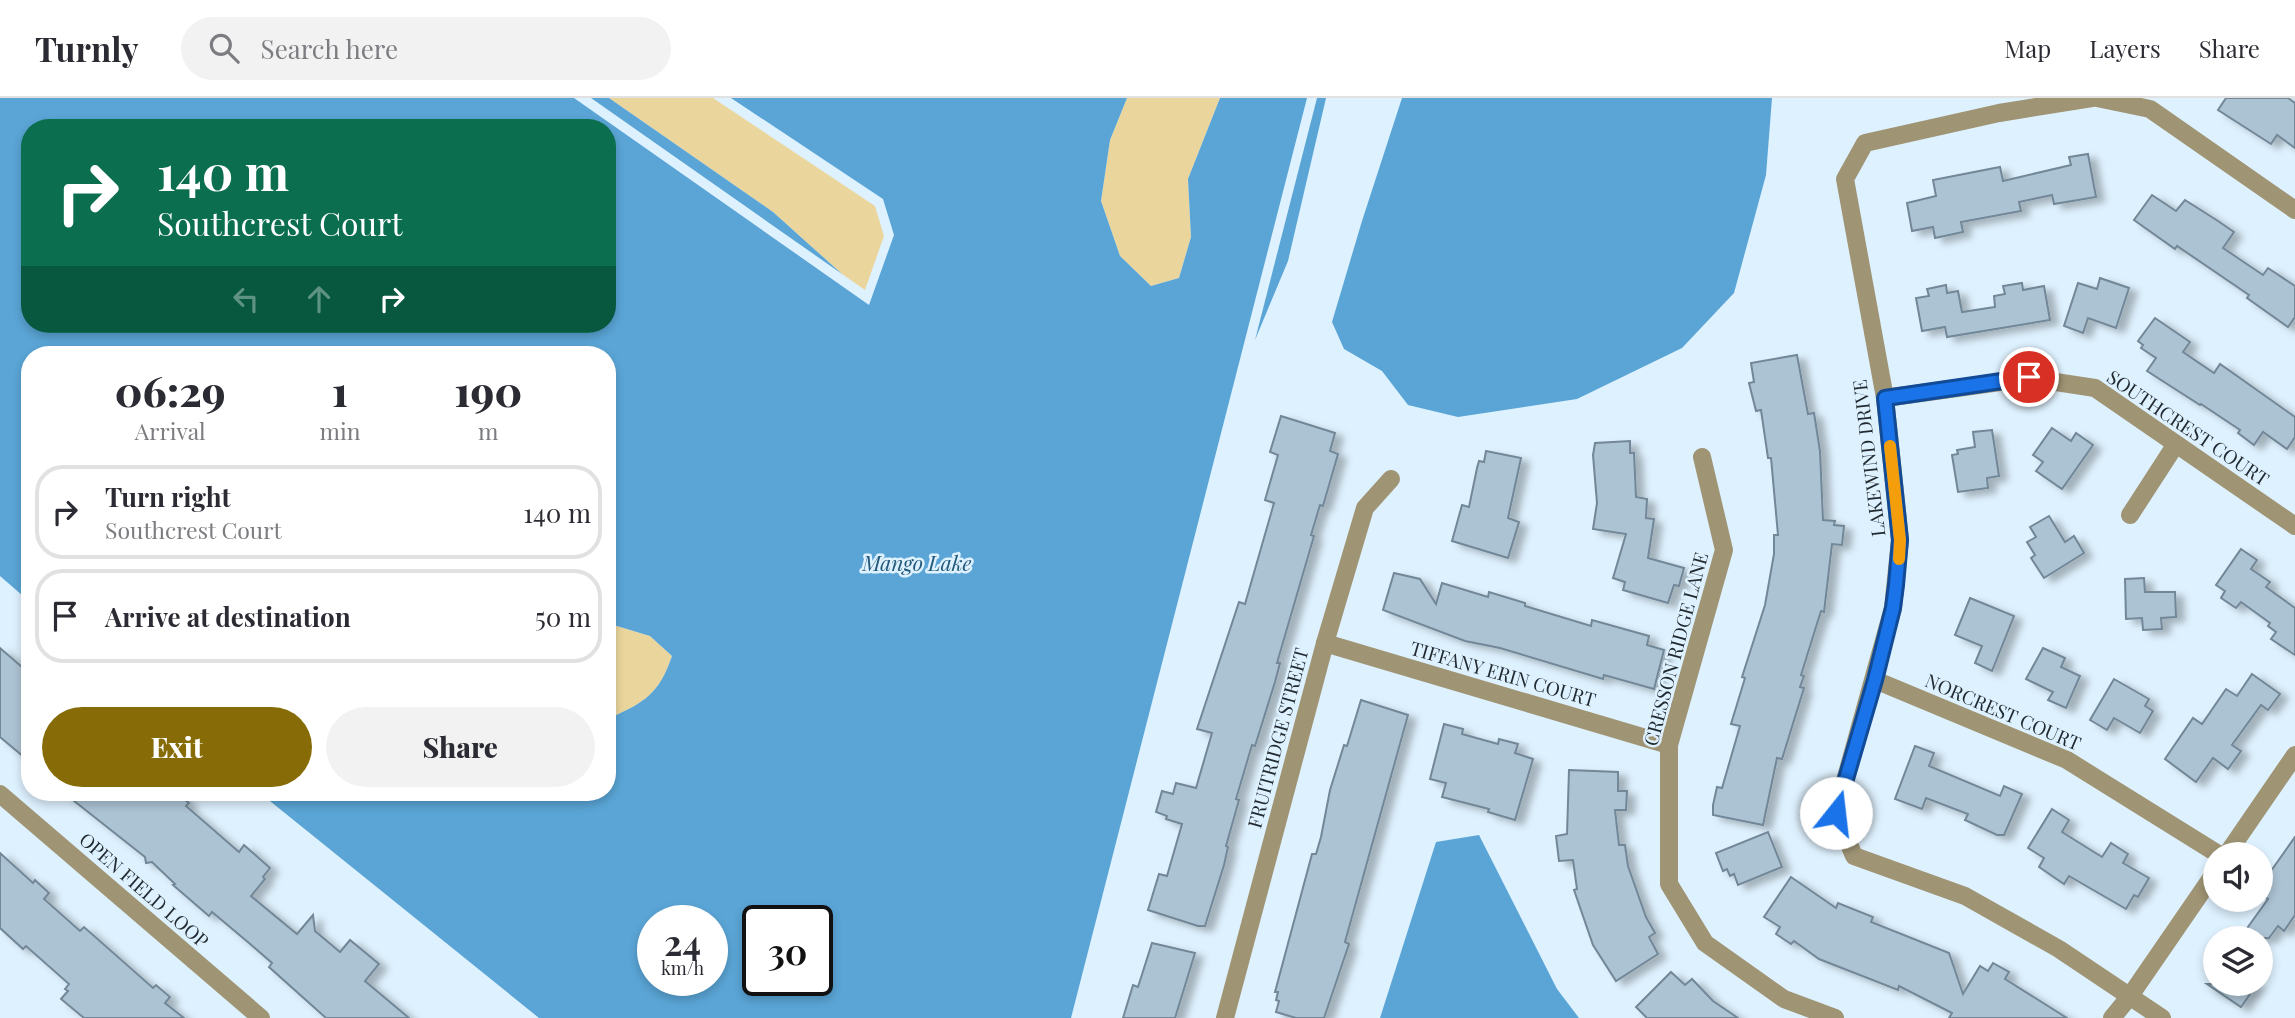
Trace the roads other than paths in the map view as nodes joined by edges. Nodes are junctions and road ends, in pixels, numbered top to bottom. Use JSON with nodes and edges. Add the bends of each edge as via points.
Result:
{"nodes":[{"id":1,"x":2092,"y":98,"type":"edge"},
{"id":2,"x":2098,"y":98,"type":"edge"},
{"id":3,"x":1997,"y":106,"type":"edge"},
{"id":4,"x":2295,"y":210,"type":"edge"},
{"id":5,"x":1885,"y":398,"type":"junction"},
{"id":6,"x":2176,"y":444,"type":"junction"},
{"id":7,"x":1702,"y":457,"type":"dead end"},
{"id":8,"x":1391,"y":479,"type":"dead end"},
{"id":9,"x":2130,"y":515,"type":"dead end"},
{"id":10,"x":2295,"y":526,"type":"edge"},
{"id":11,"x":1325,"y":643,"type":"junction"},
{"id":12,"x":1875,"y":680,"type":"junction"},
{"id":13,"x":1670,"y":745,"type":"junction"},
{"id":14,"x":2295,"y":755,"type":"edge"},
{"id":15,"x":0,"y":794,"type":"edge"},
{"id":16,"x":2235,"y":842,"type":"edge"},
{"id":17,"x":2203,"y":845,"type":"edge"},
{"id":18,"x":2203,"y":891,"type":"edge"},
{"id":19,"x":2130,"y":996,"type":"junction"},
{"id":20,"x":261,"y":1018,"type":"edge"},
{"id":21,"x":1225,"y":1018,"type":"edge"},
{"id":22,"x":1836,"y":1018,"type":"edge"},
{"id":23,"x":2112,"y":1018,"type":"edge"},
{"id":24,"x":2162,"y":1018,"type":"edge"}],
"edges":[{"from":1,"to":3,"type":"street","name":"LAKEWIND DRIVE"},
{"from":2,"to":4,"type":"street","via":[[2150,109]]},
{"from":3,"to":5,"type":"street","name":"LAKEWIND DRIVE","via":[[1865,143],[1845,179]]},
{"from":5,"to":6,"type":"street","name":"SOUTHCREST COURT","via":[[2029,377],[2095,388]]},
{"from":5,"to":12,"type":"street","name":"LAKEWIND DRIVE","via":[[1900,540],[1893,608]]},
{"from":6,"to":9,"type":"street"},
{"from":6,"to":10,"type":"street","name":"SOUTHCREST COURT"},
{"from":7,"to":13,"type":"street","name":"CRESSON RIDGE LANE","via":[[1724,550]]},
{"from":8,"to":11,"type":"street","name":"FRUITRIDGE STREET","via":[[1365,508]]},
{"from":11,"to":13,"type":"street","name":"TIFFANY ERIN COURT"},
{"from":11,"to":21,"type":"street","name":"FRUITRIDGE STREET"},
{"from":12,"to":17,"type":"street","name":"NORCREST COURT","via":[[2067,760]]},
{"from":12,"to":19,"type":"street","name":"LAKEWIND DRIVE","via":[[1836,813],[1854,856],[1965,896]]},
{"from":13,"to":22,"type":"street","name":"CRESSON RIDGE LANE","via":[[1669,884],[1705,943],[1784,999]]},
{"from":14,"to":16,"type":"street"},
{"from":15,"to":20,"type":"street","name":"OPEN FIELD LOOP"},
{"from":18,"to":19,"type":"street"},
{"from":19,"to":23,"type":"street"},
{"from":19,"to":24,"type":"street","name":"LAKEWIND DRIVE"}]}
